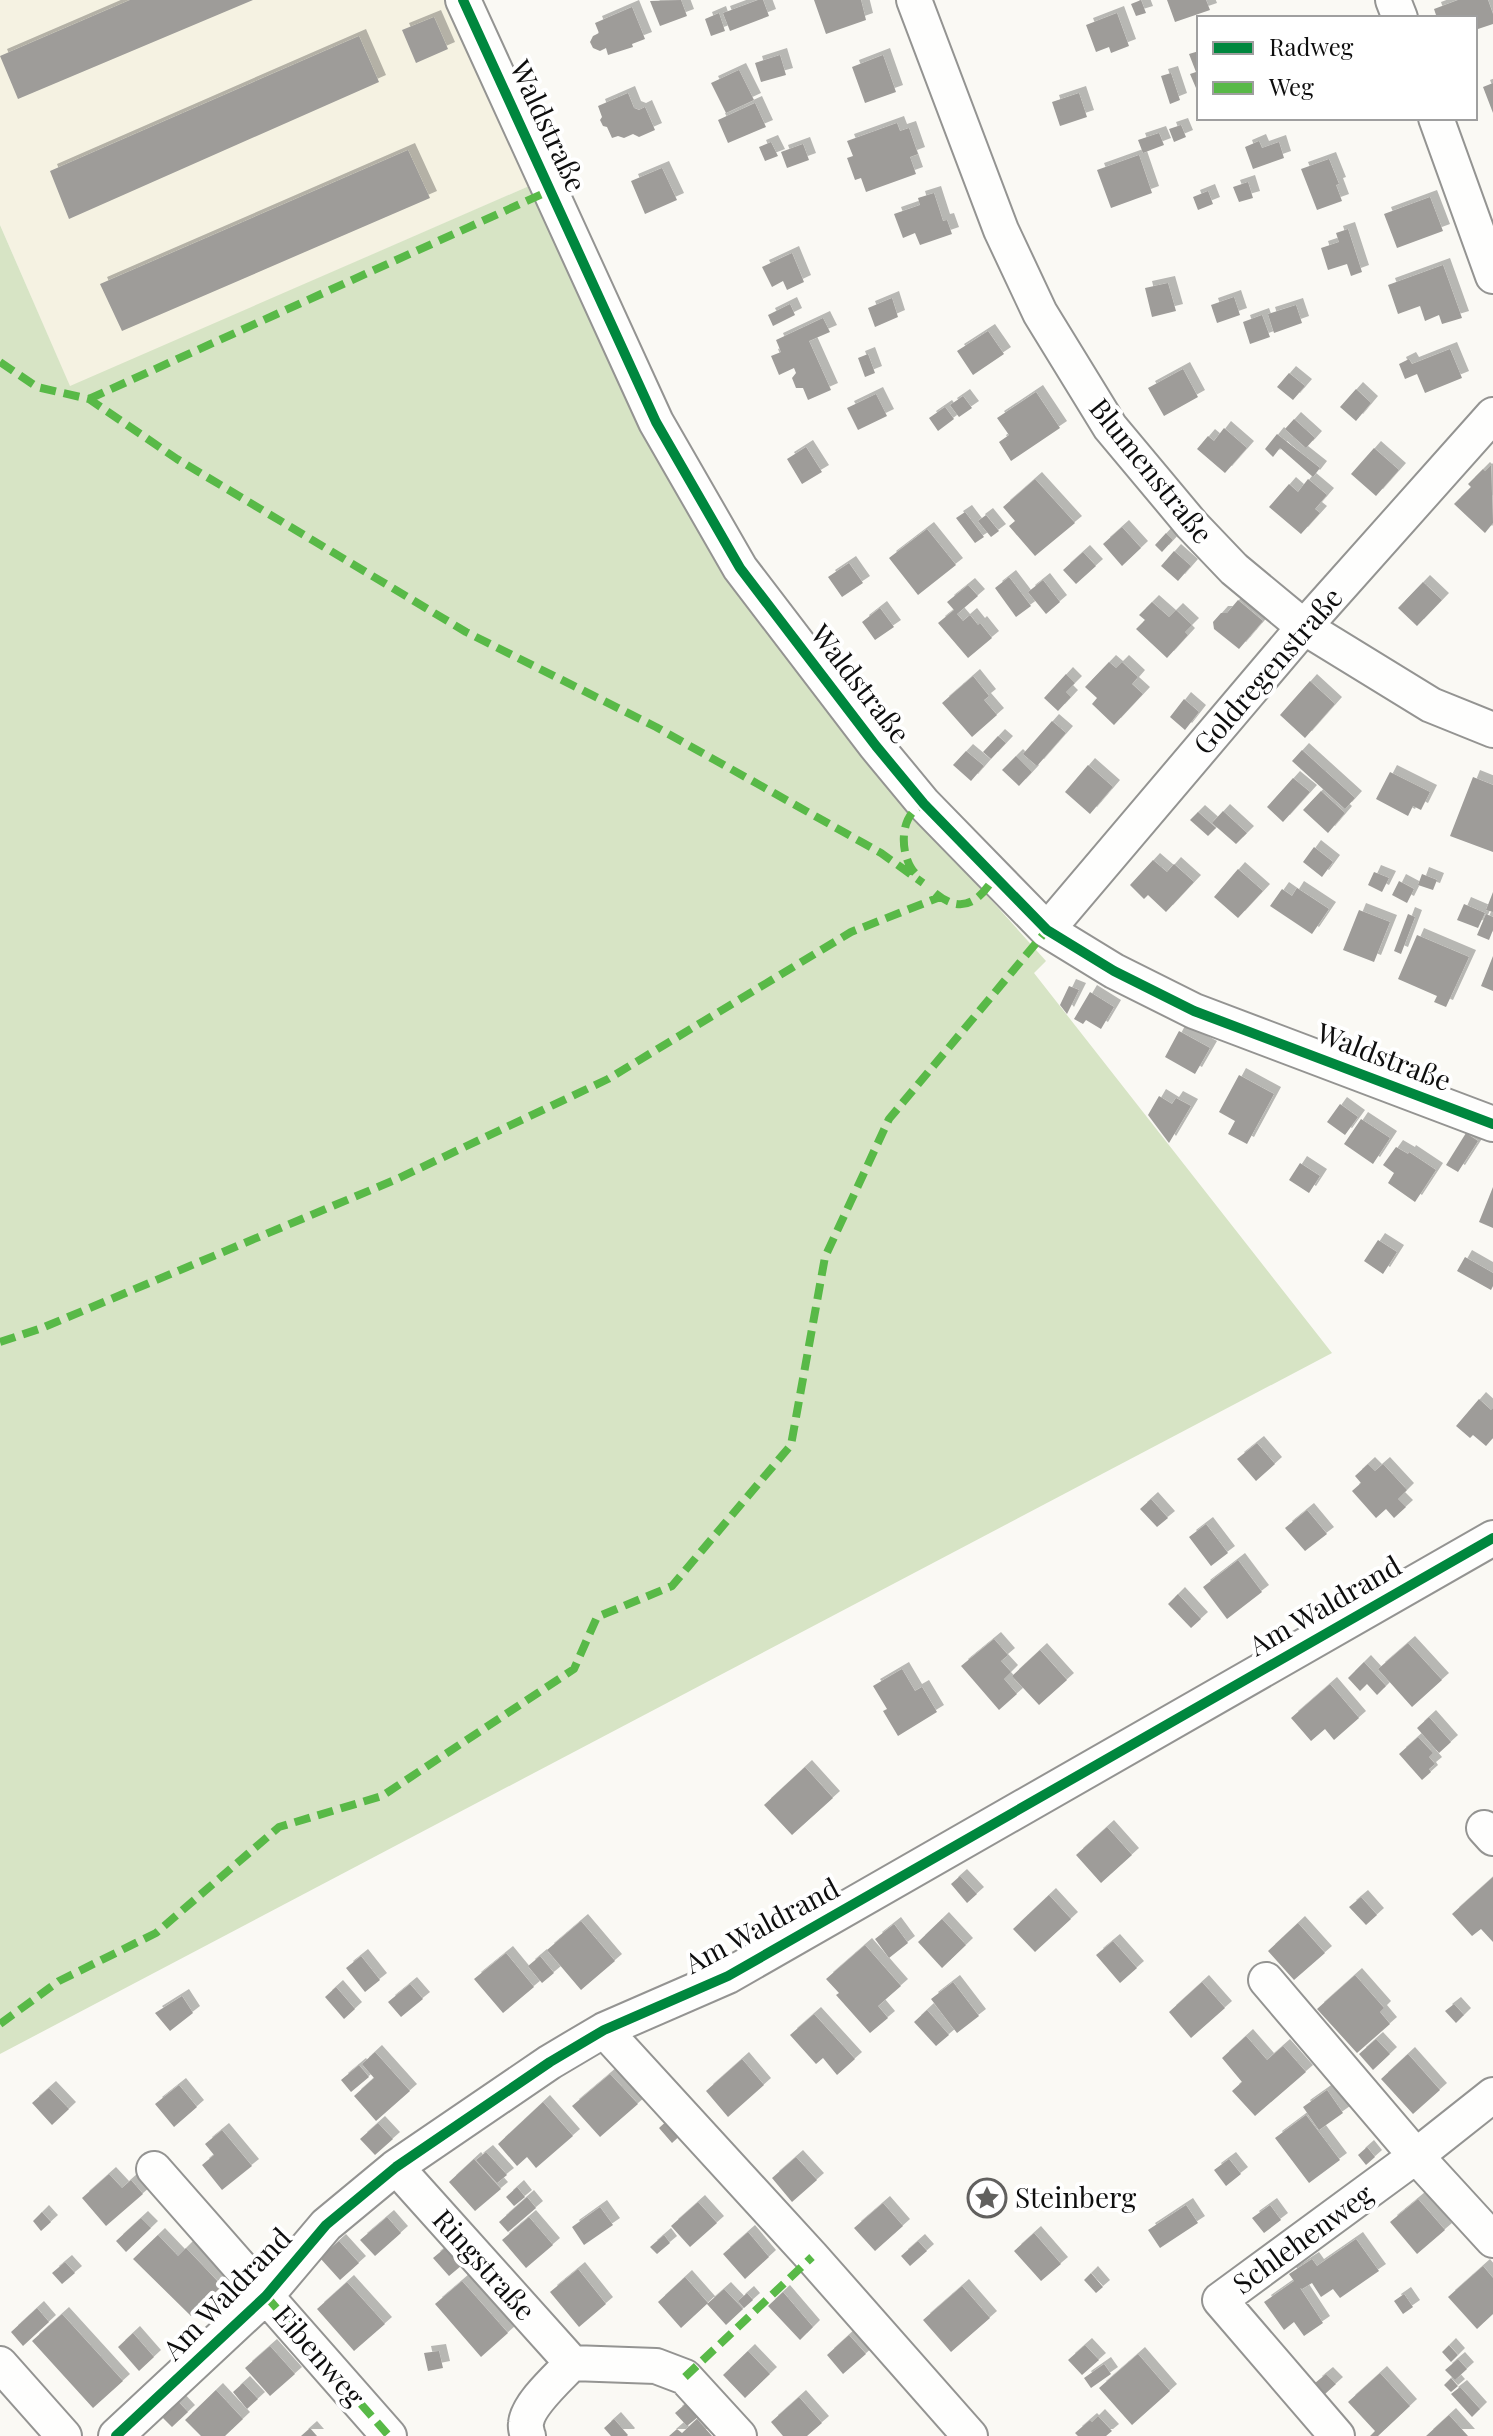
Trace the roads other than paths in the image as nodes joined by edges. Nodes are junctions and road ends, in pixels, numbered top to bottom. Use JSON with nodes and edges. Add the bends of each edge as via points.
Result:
{"nodes":[{"id":1,"x":463,"y":0,"type":"edge"},
{"id":2,"x":914,"y":0,"type":"edge"},
{"id":3,"x":1437,"y":120,"type":"edge"},
{"id":4,"x":1493,"y":276,"type":"edge"},
{"id":5,"x":1493,"y":415,"type":"edge"},
{"id":6,"x":1304,"y":627,"type":"junction"},
{"id":7,"x":1493,"y":730,"type":"edge"},
{"id":8,"x":1047,"y":930,"type":"junction"},
{"id":9,"x":1493,"y":1124,"type":"edge"},
{"id":10,"x":1493,"y":1538,"type":"edge"},
{"id":11,"x":1266,"y":1980,"type":"dead end"},
{"id":12,"x":604,"y":2030,"type":"junction"},
{"id":13,"x":1493,"y":2095,"type":"edge"},
{"id":14,"x":1416,"y":2156,"type":"junction"},
{"id":15,"x":396,"y":2167,"type":"junction"},
{"id":16,"x":154,"y":2169,"type":"dead end"},
{"id":17,"x":1493,"y":2240,"type":"edge"},
{"id":18,"x":266,"y":2296,"type":"junction"},
{"id":19,"x":572,"y":2363,"type":"junction"},
{"id":20,"x":0,"y":2364,"type":"edge"},
{"id":21,"x":64,"y":2436,"type":"edge"},
{"id":22,"x":116,"y":2436,"type":"edge"},
{"id":23,"x":389,"y":2436,"type":"edge"},
{"id":24,"x":528,"y":2436,"type":"edge"},
{"id":25,"x":739,"y":2436,"type":"edge"},
{"id":26,"x":970,"y":2436,"type":"edge"},
{"id":27,"x":1337,"y":2436,"type":"edge"}],
"edges":[{"from":1,"to":8,"type":"street","name":"Waldstraße","via":[[656,422],[740,568],[924,804]]},
{"from":2,"to":6,"type":"street","name":"Blumenstraße","via":[[1001,230],[1077,376],[1110,427],[1192,525],[1234,569]]},
{"from":3,"to":4,"type":"street"},
{"from":5,"to":6,"type":"street","name":"Goldregenstraße"},
{"from":6,"to":7,"type":"street","name":"Blumenstraße","via":[[1431,705]]},
{"from":6,"to":8,"type":"street","name":"Goldregenstraße"},
{"from":8,"to":9,"type":"street","name":"Waldstraße","via":[[1194,1011]]},
{"from":10,"to":12,"type":"street","name":"Am Waldrand","via":[[728,1976]]},
{"from":11,"to":14,"type":"street"},
{"from":12,"to":15,"type":"street","name":"Am Waldrand"},
{"from":12,"to":26,"type":"street"},
{"from":13,"to":14,"type":"street","name":"Schlehenweg"},
{"from":14,"to":17,"type":"street"},
{"from":14,"to":27,"type":"street","name":"Schlehenweg","via":[[1220,2300]]},
{"from":15,"to":18,"type":"street","name":"Am Waldrand","via":[[326,2225]]},
{"from":15,"to":19,"type":"street","name":"Ringstraße"},
{"from":16,"to":18,"type":"street","name":"Eibenweg"},
{"from":18,"to":22,"type":"street","name":"Am Waldrand"},
{"from":18,"to":23,"type":"street","name":"Eibenweg"},
{"from":19,"to":24,"type":"street","via":[[528,2417]]},
{"from":19,"to":25,"type":"street","via":[[656,2366],[685,2377]]},
{"from":20,"to":21,"type":"street"}]}
